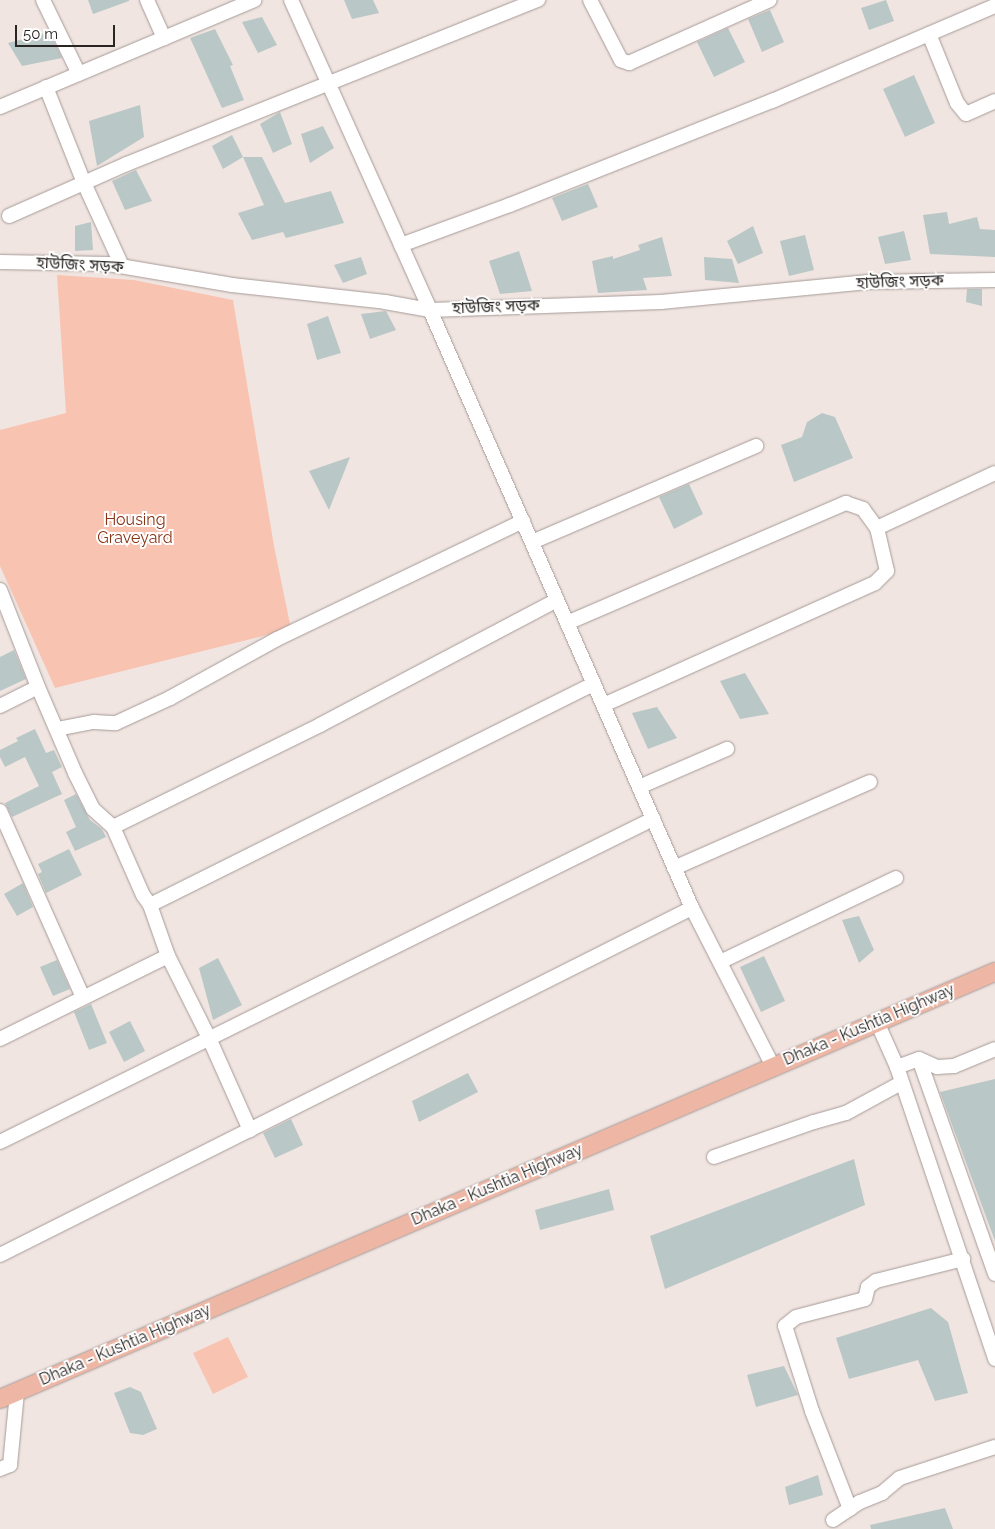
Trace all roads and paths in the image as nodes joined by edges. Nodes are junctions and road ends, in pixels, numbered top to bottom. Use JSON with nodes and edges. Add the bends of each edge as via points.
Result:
{"nodes":[{"id":1,"x":43,"y":0,"type":"edge"},
{"id":2,"x":146,"y":0,"type":"edge"},
{"id":3,"x":254,"y":0,"type":"edge"},
{"id":4,"x":291,"y":0,"type":"edge"},
{"id":5,"x":538,"y":0,"type":"edge"},
{"id":6,"x":590,"y":0,"type":"edge"},
{"id":7,"x":770,"y":0,"type":"edge"},
{"id":8,"x":995,"y":6,"type":"edge"},
{"id":9,"x":929,"y":34,"type":"junction"},
{"id":10,"x":164,"y":38,"type":"junction"},
{"id":11,"x":79,"y":74,"type":"junction"},
{"id":12,"x":328,"y":82,"type":"junction"},
{"id":13,"x":46,"y":87,"type":"junction"},
{"id":14,"x":995,"y":101,"type":"edge"},
{"id":15,"x":0,"y":106,"type":"edge"},
{"id":16,"x":84,"y":183,"type":"junction"},
{"id":17,"x":9,"y":216,"type":"dead end"},
{"id":18,"x":401,"y":245,"type":"junction"},
{"id":19,"x":0,"y":262,"type":"edge"},
{"id":20,"x":122,"y":266,"type":"junction"},
{"id":21,"x":995,"y":280,"type":"edge"},
{"id":22,"x":430,"y":310,"type":"junction"},
{"id":23,"x":756,"y":446,"type":"dead end"},
{"id":24,"x":995,"y":473,"type":"edge"},
{"id":25,"x":523,"y":521,"type":"junction"},
{"id":26,"x":877,"y":528,"type":"junction"},
{"id":27,"x":532,"y":542,"type":"junction"},
{"id":28,"x":2,"y":600,"type":"edge"},
{"id":29,"x":557,"y":600,"type":"junction"},
{"id":30,"x":567,"y":623,"type":"junction"},
{"id":31,"x":594,"y":684,"type":"junction"},
{"id":32,"x":38,"y":687,"type":"junction"},
{"id":33,"x":603,"y":704,"type":"junction"},
{"id":34,"x":0,"y":706,"type":"edge"},
{"id":35,"x":57,"y":729,"type":"junction"},
{"id":36,"x":727,"y":749,"type":"dead end"},
{"id":37,"x":870,"y":782,"type":"dead end"},
{"id":38,"x":639,"y":787,"type":"junction"},
{"id":39,"x":0,"y":812,"type":"edge"},
{"id":40,"x":653,"y":819,"type":"junction"},
{"id":41,"x":113,"y":827,"type":"junction"},
{"id":42,"x":674,"y":868,"type":"junction"},
{"id":43,"x":896,"y":878,"type":"dead end"},
{"id":44,"x":150,"y":905,"type":"junction"},
{"id":45,"x":692,"y":908,"type":"junction"},
{"id":46,"x":168,"y":956,"type":"junction"},
{"id":47,"x":720,"y":962,"type":"junction"},
{"id":48,"x":995,"y":972,"type":"edge"},
{"id":49,"x":83,"y":997,"type":"junction"},
{"id":50,"x":877,"y":1022,"type":"junction"},
{"id":51,"x":209,"y":1038,"type":"junction"},
{"id":52,"x":0,"y":1039,"type":"edge"},
{"id":53,"x":995,"y":1049,"type":"edge"},
{"id":54,"x":919,"y":1059,"type":"junction"},
{"id":55,"x":773,"y":1066,"type":"junction"},
{"id":56,"x":898,"y":1067,"type":"junction"},
{"id":57,"x":901,"y":1083,"type":"junction"},
{"id":58,"x":250,"y":1130,"type":"junction"},
{"id":59,"x":0,"y":1142,"type":"edge"},
{"id":60,"x":714,"y":1157,"type":"dead end"},
{"id":61,"x":0,"y":1255,"type":"edge"},
{"id":62,"x":962,"y":1259,"type":"junction"},
{"id":63,"x":995,"y":1274,"type":"edge"},
{"id":64,"x":991,"y":1331,"type":"edge"},
{"id":65,"x":995,"y":1359,"type":"edge"},
{"id":66,"x":17,"y":1392,"type":"junction"},
{"id":67,"x":0,"y":1400,"type":"edge"},
{"id":68,"x":995,"y":1447,"type":"edge"},
{"id":69,"x":0,"y":1469,"type":"edge"},
{"id":70,"x":850,"y":1509,"type":"junction"},
{"id":71,"x":833,"y":1520,"type":"dead end"}],
"edges":[{"from":1,"to":11,"type":"street"},
{"from":2,"to":10,"type":"street"},
{"from":3,"to":10,"type":"street"},
{"from":4,"to":12,"type":"street"},
{"from":5,"to":12,"type":"street","via":[[474,28]]},
{"from":6,"to":7,"type":"street","via":[[621,60],[630,63]]},
{"from":8,"to":9,"type":"street"},
{"from":9,"to":14,"type":"street","via":[[956,103],[966,114]]},
{"from":9,"to":18,"type":"street","via":[[772,102]]},
{"from":10,"to":11,"type":"street"},
{"from":11,"to":13,"type":"street"},
{"from":12,"to":16,"type":"street"},
{"from":12,"to":18,"type":"street"},
{"from":13,"to":15,"type":"street"},
{"from":13,"to":16,"type":"street"},
{"from":16,"to":17,"type":"street"},
{"from":16,"to":20,"type":"street"},
{"from":18,"to":22,"type":"street"},
{"from":19,"to":20,"type":"street","name":"হাউজিং সড়ক"},
{"from":20,"to":22,"type":"street","name":"হাউজিং সড়ক","via":[[232,286],[385,302]]},
{"from":21,"to":22,"type":"street","name":"হাউজিং সড়ক","via":[[868,282],[661,302]]},
{"from":22,"to":25,"type":"street"},
{"from":23,"to":27,"type":"street"},
{"from":24,"to":26,"type":"street"},
{"from":25,"to":27,"type":"street"},
{"from":25,"to":35,"type":"street","via":[[277,639],[170,698],[116,723],[94,722]]},
{"from":26,"to":30,"type":"street","via":[[863,509],[846,503]]},
{"from":26,"to":33,"type":"street","via":[[888,571],[876,583]]},
{"from":27,"to":29,"type":"street"},
{"from":28,"to":32,"type":"street"},
{"from":29,"to":30,"type":"street"},
{"from":29,"to":41,"type":"street","via":[[320,725]]},
{"from":30,"to":31,"type":"street"},
{"from":31,"to":33,"type":"street"},
{"from":31,"to":44,"type":"street"},
{"from":32,"to":34,"type":"street"},
{"from":32,"to":35,"type":"street"},
{"from":33,"to":38,"type":"street"},
{"from":35,"to":41,"type":"street","via":[[93,809]]},
{"from":36,"to":38,"type":"street"},
{"from":37,"to":42,"type":"street"},
{"from":38,"to":40,"type":"street"},
{"from":39,"to":49,"type":"street"},
{"from":40,"to":42,"type":"street"},
{"from":40,"to":51,"type":"street"},
{"from":41,"to":44,"type":"street"},
{"from":42,"to":45,"type":"street"},
{"from":43,"to":47,"type":"street"},
{"from":44,"to":46,"type":"street"},
{"from":45,"to":47,"type":"street"},
{"from":45,"to":58,"type":"street"},
{"from":46,"to":49,"type":"street"},
{"from":46,"to":51,"type":"street"},
{"from":47,"to":55,"type":"street"},
{"from":48,"to":50,"type":"main road","name":"Dhaka - Kushtia Highway"},
{"from":49,"to":52,"type":"street"},
{"from":50,"to":55,"type":"main road","name":"Dhaka - Kushtia Highway"},
{"from":50,"to":56,"type":"street"},
{"from":51,"to":58,"type":"street"},
{"from":51,"to":59,"type":"street"},
{"from":53,"to":54,"type":"street","via":[[954,1066],[937,1067]]},
{"from":54,"to":56,"type":"street"},
{"from":54,"to":63,"type":"street"},
{"from":55,"to":66,"type":"main road","name":"Dhaka - Kushtia Highway"},
{"from":56,"to":57,"type":"street"},
{"from":57,"to":60,"type":"street","via":[[846,1112]]},
{"from":57,"to":62,"type":"street"},
{"from":58,"to":61,"type":"street"},
{"from":62,"to":64,"type":"street"},
{"from":62,"to":70,"type":"street","via":[[876,1281],[868,1287],[865,1298],[796,1317],[785,1326],[812,1411]]},
{"from":64,"to":65,"type":"street"},
{"from":66,"to":67,"type":"main road","name":"Dhaka - Kushtia Highway"},
{"from":66,"to":69,"type":"street","via":[[10,1465]]},
{"from":68,"to":70,"type":"street","via":[[900,1478],[882,1493]]},
{"from":70,"to":71,"type":"street"}]}
